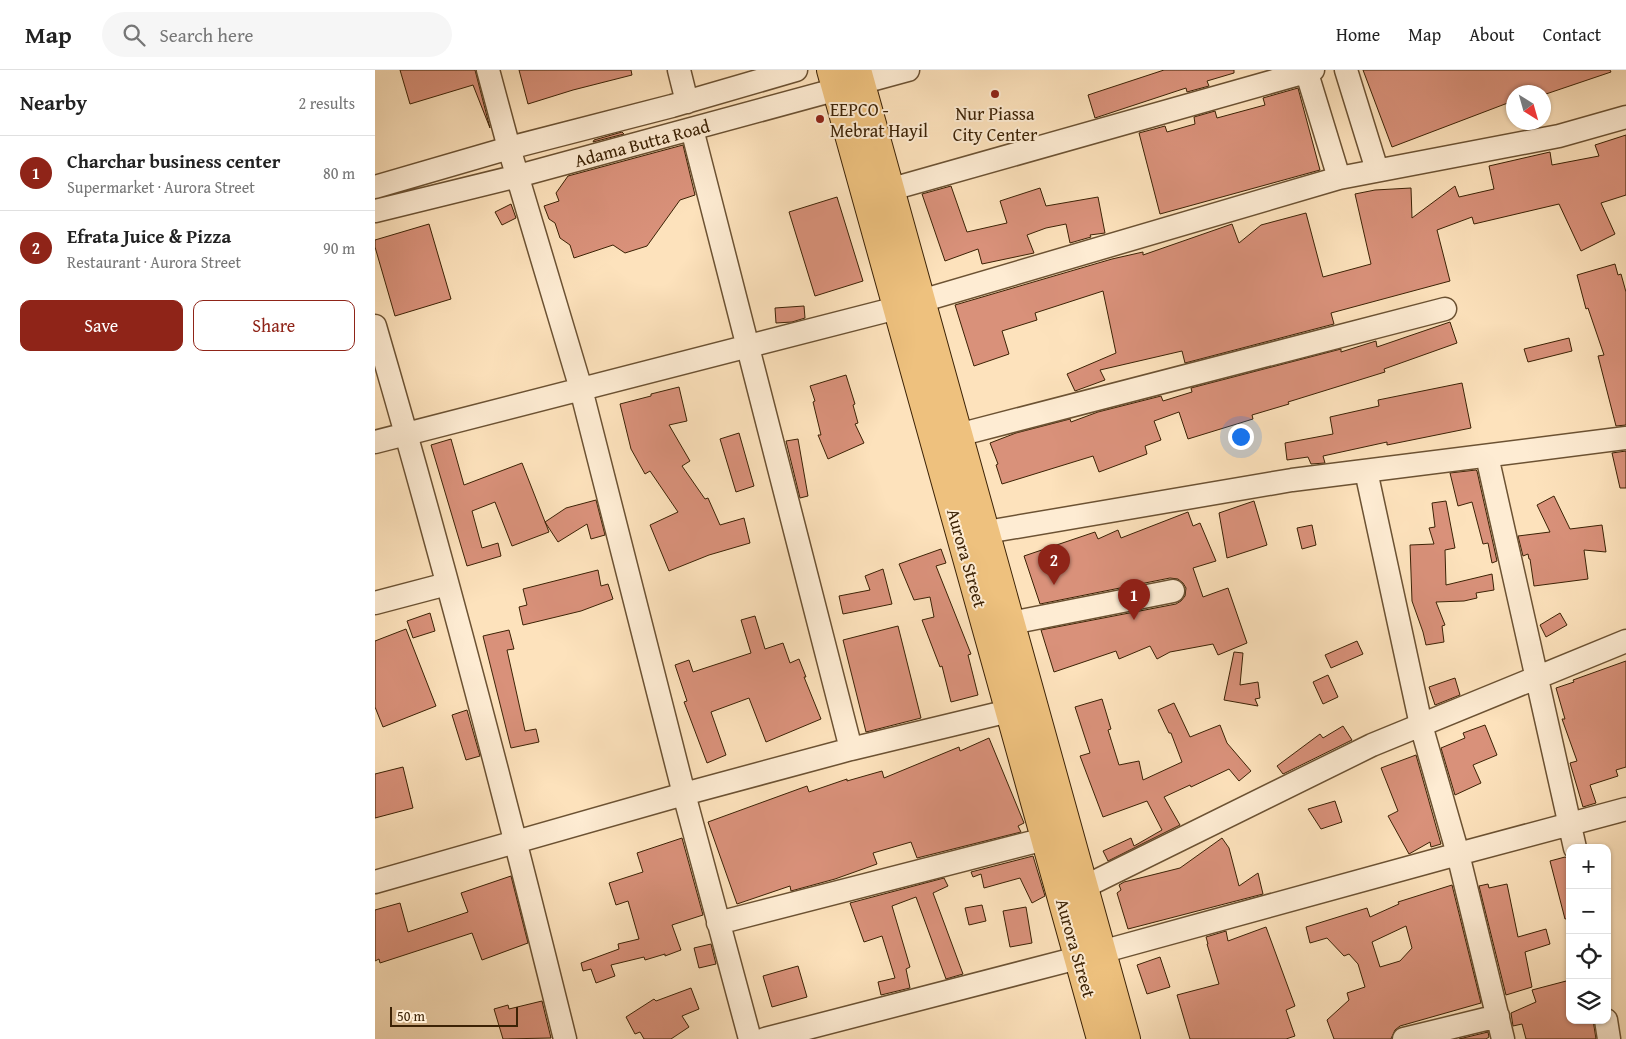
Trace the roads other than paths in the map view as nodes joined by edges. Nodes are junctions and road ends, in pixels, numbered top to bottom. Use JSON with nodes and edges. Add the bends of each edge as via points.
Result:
{"nodes":[{"id":1,"x":488,"y":70,"type":"edge"},
{"id":2,"x":679,"y":70,"type":"edge"},
{"id":3,"x":797,"y":70,"type":"edge"},
{"id":4,"x":907,"y":70,"type":"edge"},
{"id":5,"x":1347,"y":70,"type":"edge"},
{"id":6,"x":1309,"y":71,"type":"edge"},
{"id":7,"x":844,"y":78,"type":"edge"},
{"id":8,"x":687,"y":102,"type":"junction"},
{"id":9,"x":1626,"y":117,"type":"edge"},
{"id":10,"x":692,"y":129,"type":"junction"},
{"id":11,"x":509,"y":148,"type":"junction"},
{"id":12,"x":1377,"y":170,"type":"junction"},
{"id":13,"x":518,"y":176,"type":"junction"},
{"id":14,"x":1339,"y":178,"type":"junction"},
{"id":15,"x":375,"y":187,"type":"edge"},
{"id":16,"x":878,"y":193,"type":"junction"},
{"id":17,"x":375,"y":212,"type":"edge"},
{"id":18,"x":909,"y":304,"type":"junction"},
{"id":19,"x":1445,"y":309,"type":"dead end"},
{"id":20,"x":375,"y":326,"type":"edge"},
{"id":21,"x":748,"y":346,"type":"junction"},
{"id":22,"x":581,"y":389,"type":"junction"},
{"id":23,"x":406,"y":434,"type":"junction"},
{"id":24,"x":1626,"y":438,"type":"edge"},
{"id":25,"x":947,"y":440,"type":"junction"},
{"id":26,"x":375,"y":442,"type":"edge"},
{"id":27,"x":1487,"y":456,"type":"junction"},
{"id":28,"x":1366,"y":471,"type":"junction"},
{"id":29,"x":973,"y":534,"type":"junction"},
{"id":30,"x":447,"y":584,"type":"junction"},
{"id":31,"x":1173,"y":591,"type":"dead end"},
{"id":32,"x":375,"y":603,"type":"edge"},
{"id":33,"x":999,"y":627,"type":"junction"},
{"id":34,"x":1626,"y":641,"type":"edge"},
{"id":35,"x":1536,"y":677,"type":"junction"},
{"id":36,"x":1021,"y":707,"type":"junction"},
{"id":37,"x":1421,"y":725,"type":"junction"},
{"id":38,"x":851,"y":750,"type":"junction"},
{"id":39,"x":684,"y":794,"type":"junction"},
{"id":40,"x":1626,"y":809,"type":"edge"},
{"id":41,"x":1571,"y":824,"type":"junction"},
{"id":42,"x":1045,"y":839,"type":"junction"},
{"id":43,"x":516,"y":841,"type":"junction"},
{"id":44,"x":1574,"y":844,"type":"edge"},
{"id":45,"x":1458,"y":854,"type":"junction"},
{"id":46,"x":375,"y":882,"type":"edge"},
{"id":47,"x":1084,"y":887,"type":"junction"},
{"id":48,"x":718,"y":922,"type":"junction"},
{"id":49,"x":1090,"y":954,"type":"junction"},
{"id":50,"x":1498,"y":1016,"type":"junction"},
{"id":51,"x":1607,"y":1024,"type":"edge"},
{"id":52,"x":565,"y":1039,"type":"edge"},
{"id":53,"x":750,"y":1039,"type":"edge"},
{"id":54,"x":765,"y":1039,"type":"edge"},
{"id":55,"x":1101,"y":1039,"type":"edge"},
{"id":56,"x":1126,"y":1039,"type":"edge"},
{"id":57,"x":1404,"y":1039,"type":"edge"},
{"id":58,"x":1503,"y":1039,"type":"edge"},
{"id":59,"x":1609,"y":1039,"type":"edge"}],
"edges":[{"from":1,"to":11,"type":"street"},
{"from":2,"to":8,"type":"street"},
{"from":3,"to":8,"type":"street","name":"Adama Butta Road"},
{"from":4,"to":7,"type":"street","name":"Adama Butta Road"},
{"from":5,"to":12,"type":"street"},
{"from":6,"to":14,"type":"street"},
{"from":6,"to":16,"type":"street"},
{"from":7,"to":10,"type":"street","name":"Adama Butta Road"},
{"from":7,"to":16,"type":"main road","name":"Aurora Street"},
{"from":8,"to":11,"type":"street","name":"Adama Butta Road"},
{"from":9,"to":12,"type":"street","via":[[1559,136]]},
{"from":10,"to":13,"type":"street","name":"Adama Butta Road"},
{"from":10,"to":21,"type":"street"},
{"from":11,"to":13,"type":"street"},
{"from":11,"to":15,"type":"street","name":"Adama Butta Road"},
{"from":12,"to":14,"type":"street"},
{"from":13,"to":17,"type":"street","name":"Adama Butta Road"},
{"from":13,"to":22,"type":"street"},
{"from":14,"to":18,"type":"street"},
{"from":16,"to":18,"type":"main road","name":"Aurora Street"},
{"from":18,"to":21,"type":"street"},
{"from":18,"to":25,"type":"main road","name":"Aurora Street"},
{"from":19,"to":25,"type":"street"},
{"from":20,"to":23,"type":"street"},
{"from":21,"to":22,"type":"street"},
{"from":21,"to":38,"type":"street"},
{"from":22,"to":23,"type":"street"},
{"from":22,"to":39,"type":"street"},
{"from":23,"to":26,"type":"street"},
{"from":23,"to":30,"type":"street"},
{"from":24,"to":27,"type":"street"},
{"from":25,"to":29,"type":"main road","name":"Aurora Street"},
{"from":27,"to":28,"type":"street"},
{"from":27,"to":35,"type":"street"},
{"from":28,"to":29,"type":"street","via":[[1292,480]]},
{"from":28,"to":37,"type":"street"},
{"from":29,"to":33,"type":"main road","name":"Aurora Street"},
{"from":30,"to":32,"type":"street"},
{"from":30,"to":43,"type":"street"},
{"from":31,"to":33,"type":"street"},
{"from":33,"to":36,"type":"main road","name":"Aurora Street"},
{"from":34,"to":35,"type":"street"},
{"from":35,"to":37,"type":"street"},
{"from":35,"to":41,"type":"street"},
{"from":36,"to":38,"type":"street"},
{"from":36,"to":42,"type":"main road","name":"Aurora Street"},
{"from":36,"to":47,"type":"main road","name":"Aurora Street"},
{"from":37,"to":45,"type":"street"},
{"from":37,"to":47,"type":"street","via":[[1372,745]]},
{"from":38,"to":39,"type":"street"},
{"from":39,"to":43,"type":"street"},
{"from":39,"to":48,"type":"street"},
{"from":40,"to":41,"type":"street"},
{"from":41,"to":44,"type":"street"},
{"from":41,"to":45,"type":"street"},
{"from":42,"to":48,"type":"street"},
{"from":42,"to":49,"type":"main road","name":"Aurora Street"},
{"from":43,"to":46,"type":"street"},
{"from":43,"to":52,"type":"street"},
{"from":45,"to":49,"type":"street"},
{"from":45,"to":50,"type":"street"},
{"from":47,"to":49,"type":"main road","name":"Aurora Street"},
{"from":48,"to":53,"type":"street"},
{"from":49,"to":54,"type":"street"},
{"from":49,"to":55,"type":"main road","name":"Aurora Street"},
{"from":49,"to":56,"type":"main road","name":"Aurora Street"},
{"from":50,"to":57,"type":"street"},
{"from":50,"to":58,"type":"street"},
{"from":51,"to":59,"type":"street"}]}
